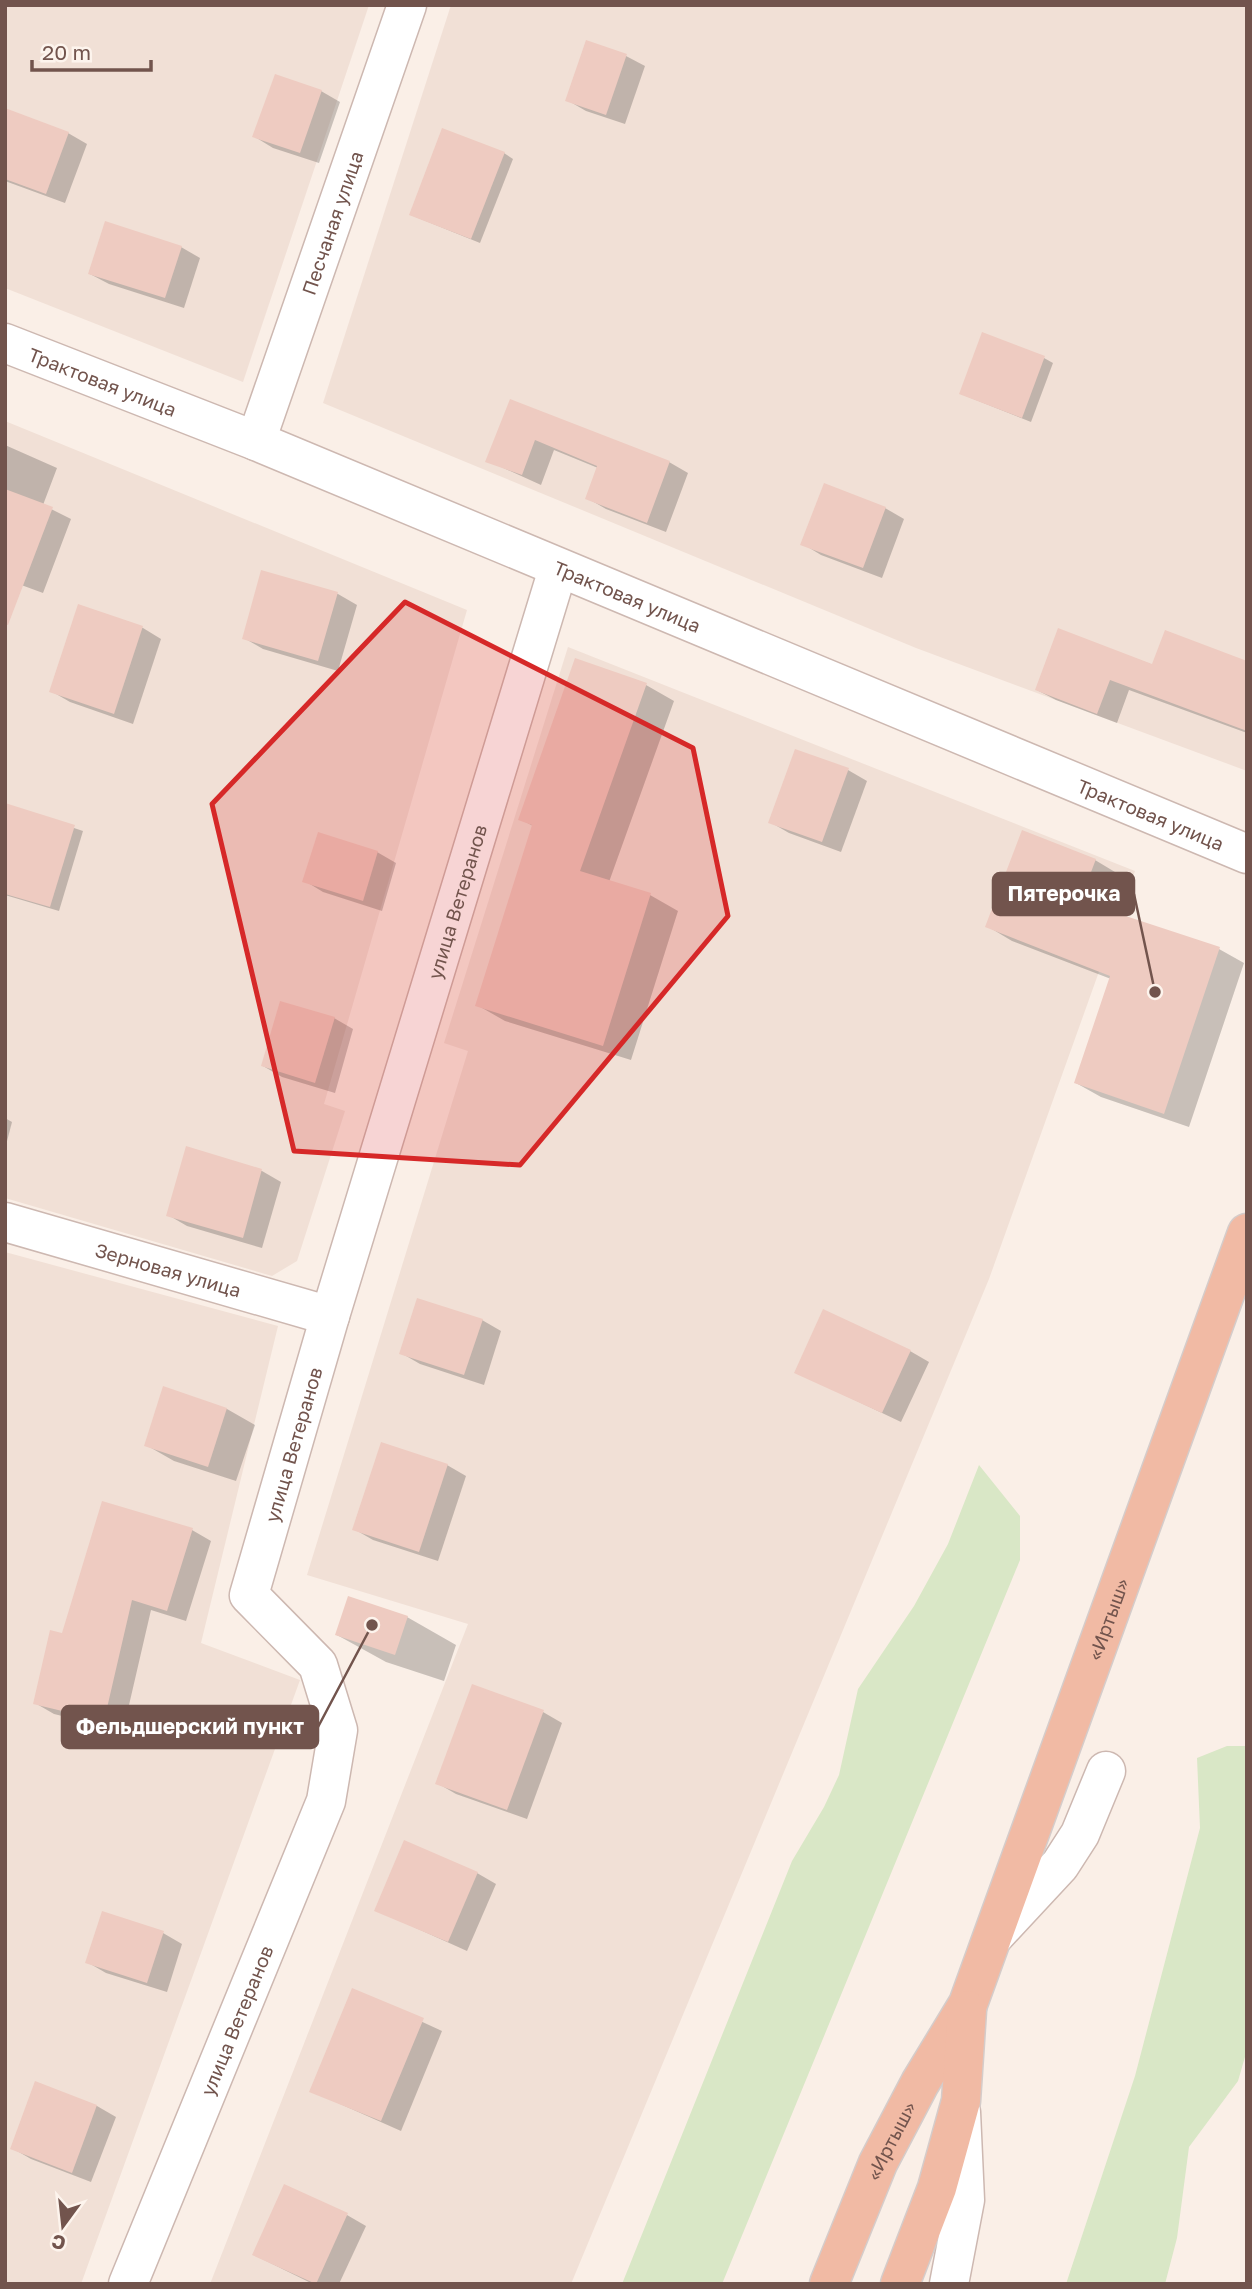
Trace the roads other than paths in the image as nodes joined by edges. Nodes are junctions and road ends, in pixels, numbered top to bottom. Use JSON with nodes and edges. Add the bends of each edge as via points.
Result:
{"nodes":[{"id":1,"x":407,"y":5,"type":"edge"},
{"id":2,"x":5,"y":343,"type":"edge"},
{"id":3,"x":256,"y":441,"type":"junction"},
{"id":4,"x":558,"y":569,"type":"junction"},
{"id":5,"x":1247,"y":855,"type":"edge"},
{"id":6,"x":5,"y":1222,"type":"edge"},
{"id":7,"x":1247,"y":1233,"type":"edge"},
{"id":8,"x":330,"y":1316,"type":"junction"},
{"id":9,"x":1106,"y":1771,"type":"dead end"},
{"id":10,"x":993,"y":1937,"type":"junction"},
{"id":11,"x":968,"y":2004,"type":"junction"},
{"id":12,"x":961,"y":2101,"type":"junction"},
{"id":13,"x":128,"y":2284,"type":"edge"},
{"id":14,"x":829,"y":2284,"type":"edge"},
{"id":15,"x":900,"y":2284,"type":"edge"},
{"id":16,"x":948,"y":2284,"type":"edge"}],
"edges":[{"from":1,"to":3,"type":"street","name":"Песчаная улица"},
{"from":2,"to":3,"type":"street","name":"Трактовая улица"},
{"from":3,"to":4,"type":"street","name":"Трактовая улица"},
{"from":4,"to":5,"type":"street","name":"Трактовая улица"},
{"from":4,"to":8,"type":"street","name":"улица Ветеранов"},
{"from":6,"to":8,"type":"street","name":"Зерновая улица"},
{"from":7,"to":10,"type":"highway","name":"«Иртыш»"},
{"from":8,"to":13,"type":"street","name":"улица Ветеранов","via":[[249,1595],[318,1665],[338,1730],[326,1801]]},
{"from":9,"to":10,"type":"street","via":[[1080,1833],[1060,1865]]},
{"from":10,"to":11,"type":"highway","name":"«Иртыш»"},
{"from":11,"to":12,"type":"highway","name":"«Иртыш»"},
{"from":11,"to":14,"type":"highway","name":"«Иртыш»","via":[[878,2163]]},
{"from":12,"to":15,"type":"highway","name":"«Иртыш»","via":[[937,2188]]},
{"from":12,"to":16,"type":"street","via":[[965,2200]]}]}
